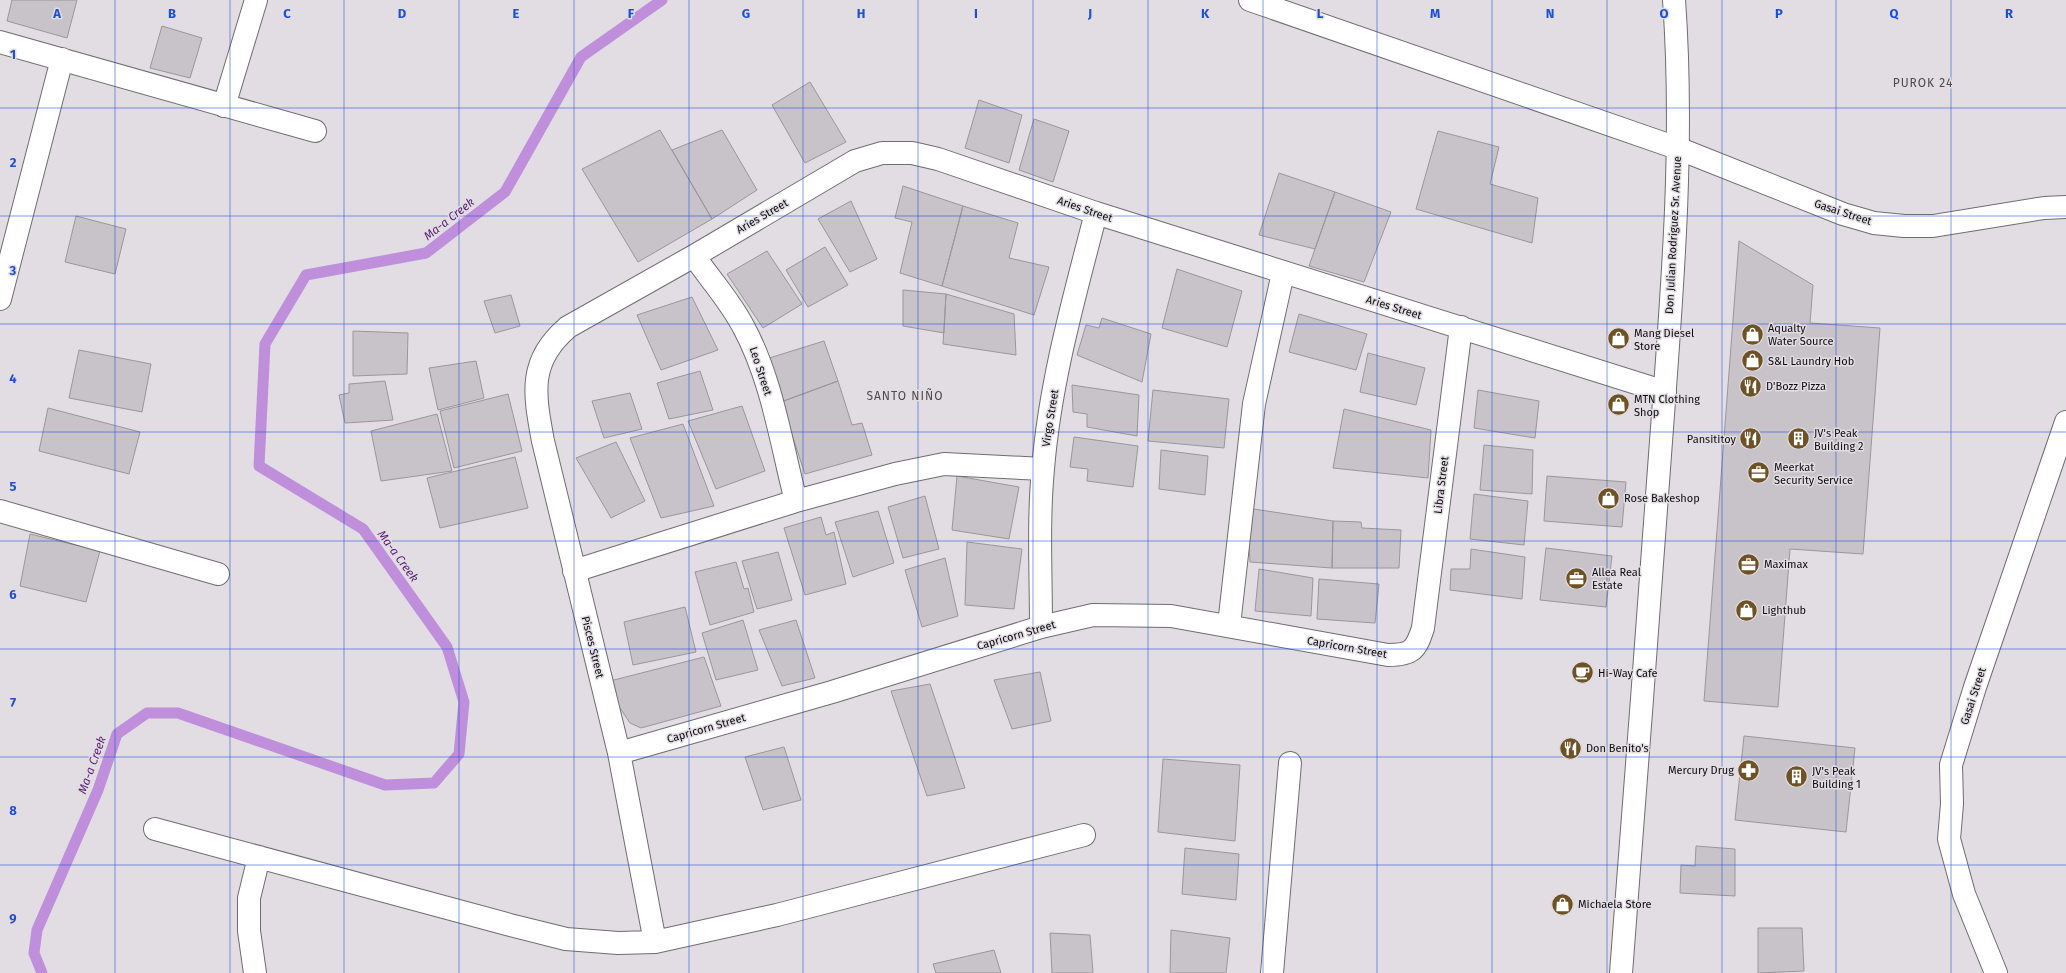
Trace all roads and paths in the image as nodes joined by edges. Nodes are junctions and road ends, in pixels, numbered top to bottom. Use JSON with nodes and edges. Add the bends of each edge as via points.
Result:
{"nodes":[{"id":1,"x":256,"y":0,"type":"edge"},
{"id":2,"x":1252,"y":0,"type":"edge"},
{"id":3,"x":1674,"y":0,"type":"edge"},
{"id":4,"x":0,"y":42,"type":"edge"},
{"id":5,"x":62,"y":60,"type":"junction"},
{"id":6,"x":224,"y":106,"type":"junction"},
{"id":7,"x":315,"y":131,"type":"dead end"},
{"id":8,"x":1677,"y":148,"type":"junction"},
{"id":9,"x":2066,"y":208,"type":"edge"},
{"id":10,"x":1096,"y":213,"type":"junction"},
{"id":11,"x":694,"y":256,"type":"junction"},
{"id":12,"x":1284,"y":273,"type":"junction"},
{"id":13,"x":0,"y":299,"type":"edge"},
{"id":14,"x":1461,"y":327,"type":"junction"},
{"id":15,"x":544,"y":354,"type":"joint"},
{"id":16,"x":1665,"y":392,"type":"junction"},
{"id":17,"x":2066,"y":422,"type":"edge"},
{"id":18,"x":1043,"y":468,"type":"junction"},
{"id":19,"x":796,"y":501,"type":"junction"},
{"id":20,"x":0,"y":511,"type":"edge"},
{"id":21,"x":574,"y":571,"type":"junction"},
{"id":22,"x":218,"y":574,"type":"dead end"},
{"id":23,"x":1229,"y":625,"type":"junction"},
{"id":24,"x":1041,"y":627,"type":"junction"},
{"id":25,"x":1419,"y":642,"type":"joint"},
{"id":26,"x":619,"y":753,"type":"junction"},
{"id":27,"x":1290,"y":763,"type":"dead end"},
{"id":28,"x":156,"y":829,"type":"dead end"},
{"id":29,"x":1084,"y":835,"type":"dead end"},
{"id":30,"x":259,"y":856,"type":"junction"},
{"id":31,"x":655,"y":942,"type":"junction"},
{"id":32,"x":255,"y":973,"type":"edge"},
{"id":33,"x":1272,"y":973,"type":"edge"},
{"id":34,"x":1622,"y":973,"type":"edge"},
{"id":35,"x":1996,"y":973,"type":"edge"}],
"edges":[{"from":1,"to":6,"type":"street"},
{"from":2,"to":8,"type":"street","name":"Gasai Street"},
{"from":3,"to":8,"type":"street","name":"Don Julian Rodriguez Sr. Avenue","via":[[1678,86]]},
{"from":4,"to":5,"type":"street"},
{"from":5,"to":6,"type":"street"},
{"from":5,"to":13,"type":"street"},
{"from":6,"to":7,"type":"street"},
{"from":8,"to":9,"type":"street","name":"Gasai Street","via":[[1844,214],[1874,223],[1934,226],[2044,208]]},
{"from":8,"to":16,"type":"street","name":"Don Julian Rodriguez Sr. Avenue"},
{"from":10,"to":11,"type":"street","name":"Aries Street","via":[[938,159],[912,153],[882,153],[855,161]]},
{"from":10,"to":12,"type":"street","name":"Aries Street"},
{"from":10,"to":18,"type":"street","name":"Virgo Street","via":[[1058,369]]},
{"from":11,"to":15,"type":"street","name":"Aries Street","via":[[568,327],[554,339]]},
{"from":11,"to":19,"type":"street","name":"Leo Street","via":[[742,325],[754,349],[764,376]]},
{"from":12,"to":14,"type":"street","name":"Aries Street"},
{"from":12,"to":23,"type":"street","via":[[1254,404]]},
{"from":14,"to":16,"type":"street","name":"Aries Street"},
{"from":14,"to":25,"type":"street","name":"Libra Street","via":[[1423,628]]},
{"from":15,"to":21,"type":"street","name":"Pisces Street","via":[[538,368],[538,412]]},
{"from":16,"to":34,"type":"street","name":"Don Julian Rodriguez Sr. Avenue"},
{"from":17,"to":35,"type":"street","name":"Gasai Street","via":[[1975,687],[1951,765],[1952,804],[1949,839],[1964,894]]},
{"from":18,"to":19,"type":"street","via":[[944,464],[895,474]]},
{"from":18,"to":24,"type":"street","name":"Virgo Street"},
{"from":19,"to":21,"type":"street"},
{"from":20,"to":22,"type":"street"},
{"from":21,"to":26,"type":"street","name":"Pisces Street"},
{"from":23,"to":24,"type":"street","name":"Capricorn Street","via":[[1171,616],[1093,615]]},
{"from":23,"to":25,"type":"street","name":"Capricorn Street","via":[[1388,655],[1402,655],[1412,651]]},
{"from":24,"to":26,"type":"street","name":"Capricorn Street","via":[[832,692]]},
{"from":26,"to":31,"type":"street","name":"Pisces Street"},
{"from":27,"to":33,"type":"street"},
{"from":28,"to":30,"type":"street"},
{"from":29,"to":31,"type":"street","via":[[777,915]]},
{"from":30,"to":31,"type":"street","via":[[566,938]]},
{"from":30,"to":32,"type":"street","via":[[249,898],[249,930]]}]}
